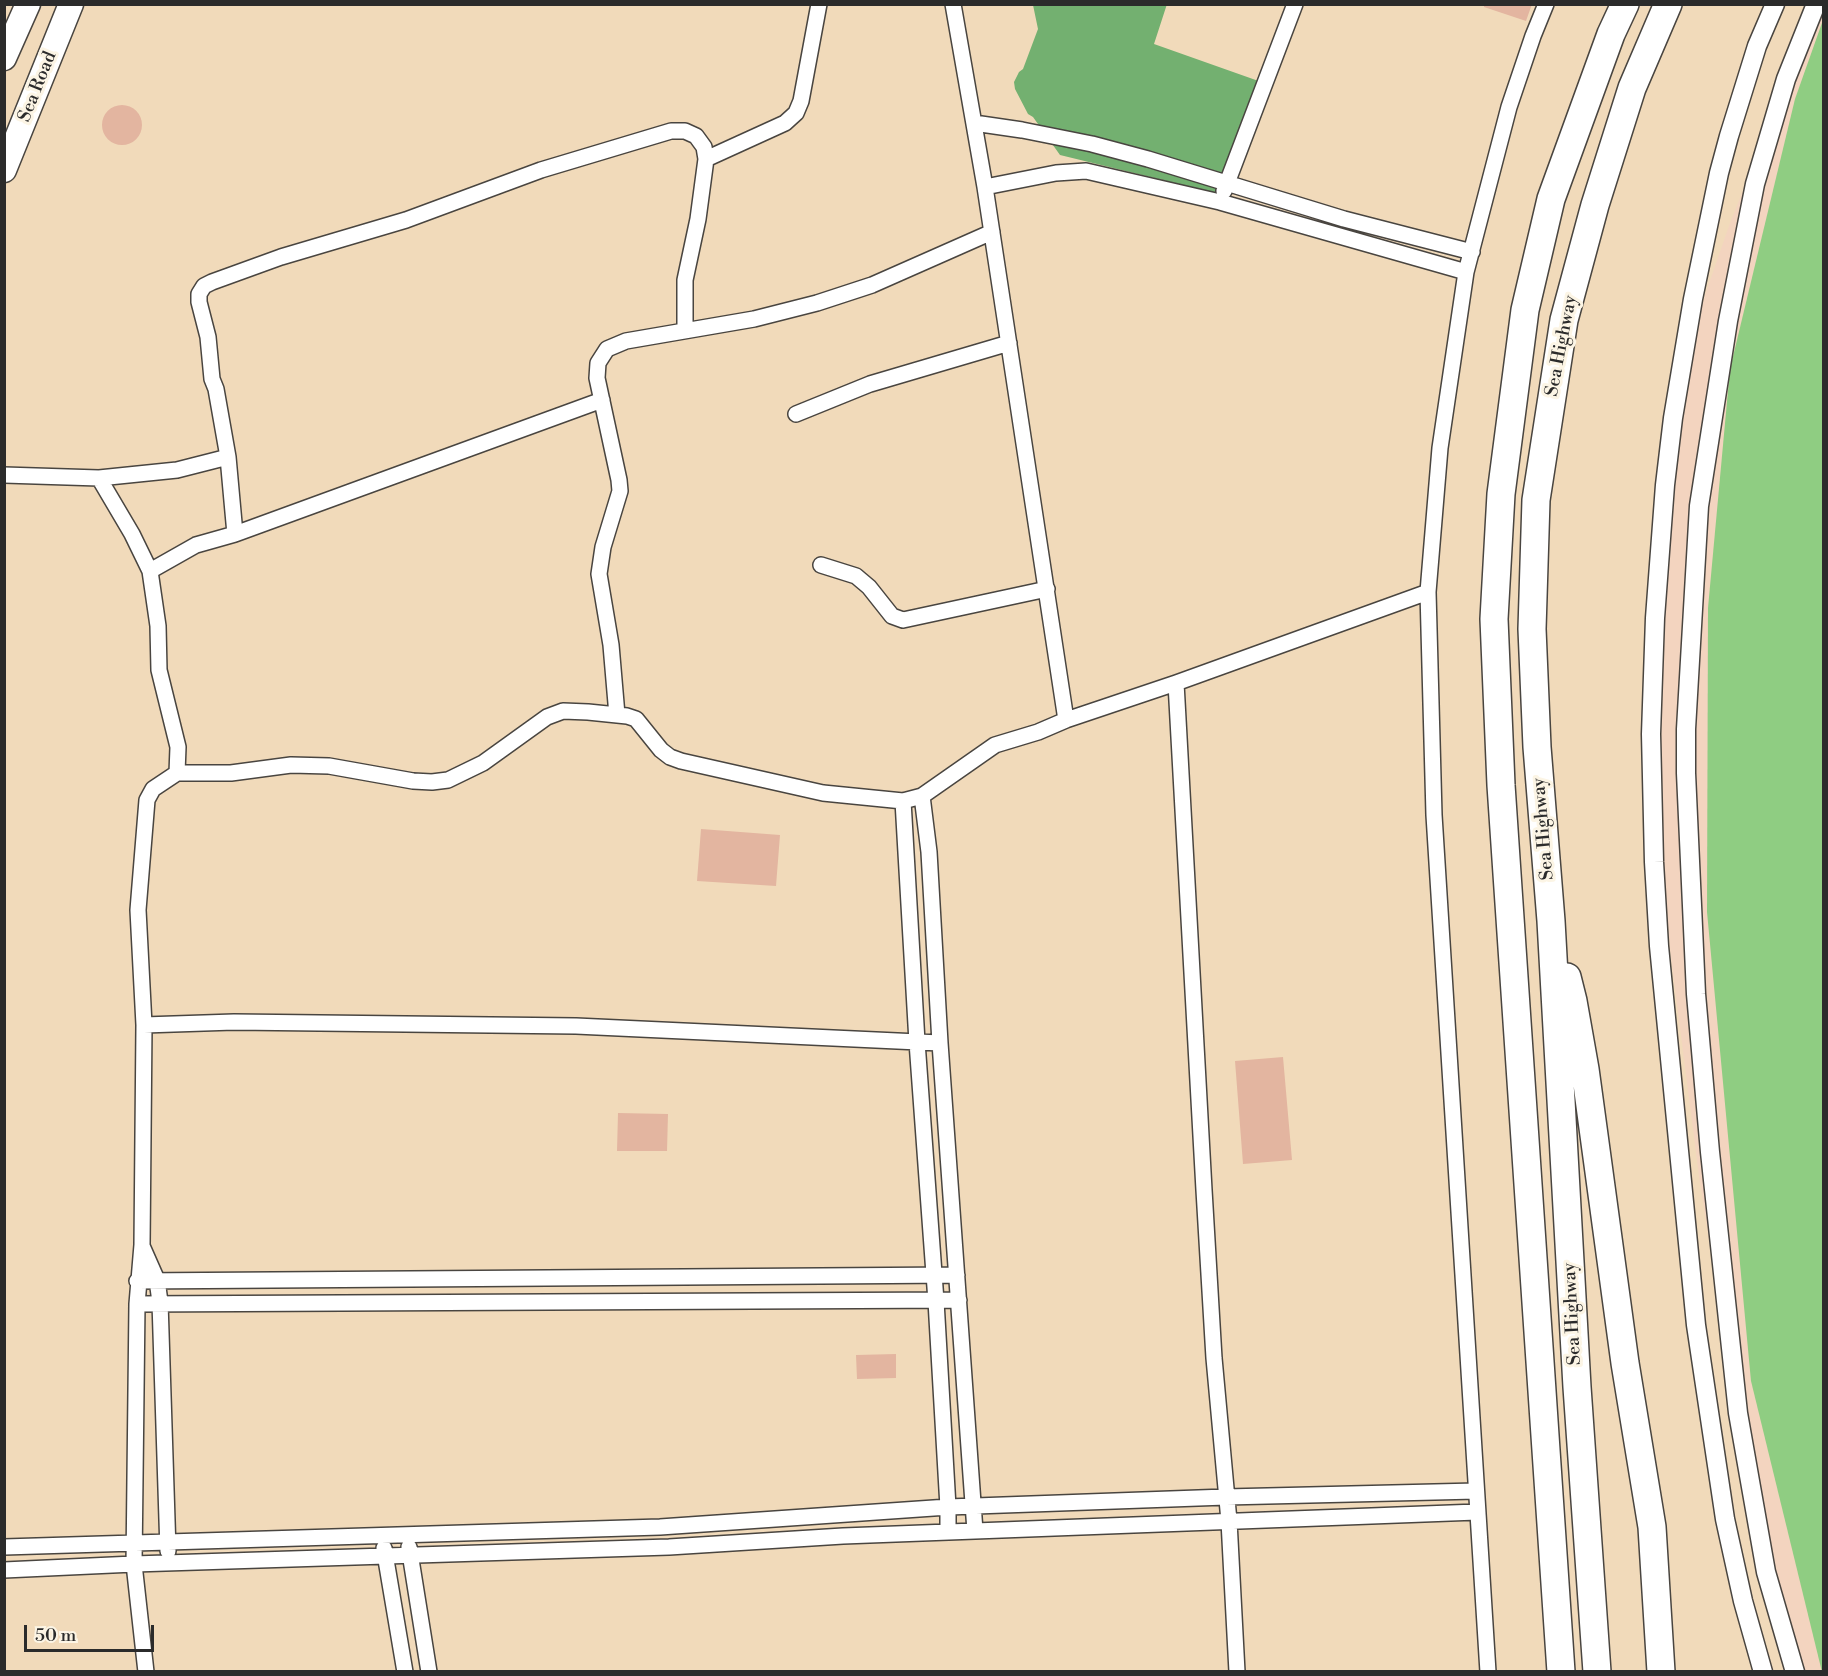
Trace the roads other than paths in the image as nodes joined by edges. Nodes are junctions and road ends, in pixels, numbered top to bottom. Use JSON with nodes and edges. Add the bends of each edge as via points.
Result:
{"nodes":[{"id":1,"x":28,"y":4,"type":"edge"},
{"id":2,"x":35,"y":4,"type":"edge"},
{"id":3,"x":819,"y":4,"type":"edge"},
{"id":4,"x":953,"y":4,"type":"edge"},
{"id":5,"x":1295,"y":4,"type":"edge"},
{"id":6,"x":1546,"y":4,"type":"edge"},
{"id":7,"x":1625,"y":4,"type":"edge"},
{"id":8,"x":1668,"y":4,"type":"edge"},
{"id":9,"x":1775,"y":4,"type":"edge"},
{"id":10,"x":1816,"y":4,"type":"edge"},
{"id":11,"x":68,"y":13,"type":"edge"},
{"id":12,"x":4,"y":58,"type":"edge"},
{"id":13,"x":974,"y":123,"type":"junction"},
{"id":14,"x":706,"y":159,"type":"junction"},
{"id":15,"x":4,"y":170,"type":"edge"},
{"id":16,"x":1226,"y":184,"type":"junction"},
{"id":17,"x":985,"y":188,"type":"junction"},
{"id":18,"x":1220,"y":202,"type":"junction"},
{"id":19,"x":992,"y":232,"type":"junction"},
{"id":20,"x":1472,"y":252,"type":"junction"},
{"id":21,"x":1466,"y":272,"type":"junction"},
{"id":22,"x":685,"y":330,"type":"junction"},
{"id":23,"x":1009,"y":343,"type":"junction"},
{"id":24,"x":602,"y":400,"type":"junction"},
{"id":25,"x":796,"y":414,"type":"dead end"},
{"id":26,"x":228,"y":458,"type":"junction"},
{"id":27,"x":4,"y":475,"type":"edge"},
{"id":28,"x":99,"y":478,"type":"junction"},
{"id":29,"x":235,"y":534,"type":"junction"},
{"id":30,"x":821,"y":565,"type":"dead end"},
{"id":31,"x":150,"y":571,"type":"junction"},
{"id":32,"x":1047,"y":589,"type":"junction"},
{"id":33,"x":1428,"y":592,"type":"junction"},
{"id":34,"x":1176,"y":683,"type":"junction"},
{"id":35,"x":617,"y":715,"type":"junction"},
{"id":36,"x":1066,"y":720,"type":"junction"},
{"id":37,"x":177,"y":773,"type":"junction"},
{"id":38,"x":922,"y":796,"type":"junction"},
{"id":39,"x":903,"y":801,"type":"junction"},
{"id":40,"x":1551,"y":921,"type":"junction"},
{"id":41,"x":144,"y":1025,"type":"junction"},
{"id":42,"x":917,"y":1042,"type":"junction"},
{"id":43,"x":940,"y":1043,"type":"junction"},
{"id":44,"x":142,"y":1245,"type":"junction"},
{"id":45,"x":957,"y":1275,"type":"junction"},
{"id":46,"x":934,"y":1277,"type":"junction"},
{"id":47,"x":158,"y":1280,"type":"junction"},
{"id":48,"x":137,"y":1281,"type":"junction"},
{"id":49,"x":959,"y":1300,"type":"junction"},
{"id":50,"x":936,"y":1301,"type":"junction"},
{"id":51,"x":160,"y":1302,"type":"junction"},
{"id":52,"x":137,"y":1304,"type":"junction"},
{"id":53,"x":1476,"y":1491,"type":"junction"},
{"id":54,"x":1226,"y":1497,"type":"junction"},
{"id":55,"x":974,"y":1506,"type":"junction"},
{"id":56,"x":948,"y":1507,"type":"junction"},
{"id":57,"x":1477,"y":1512,"type":"junction"},
{"id":58,"x":1229,"y":1521,"type":"junction"},
{"id":59,"x":975,"y":1531,"type":"junction"},
{"id":60,"x":948,"y":1532,"type":"junction"},
{"id":61,"x":408,"y":1535,"type":"junction"},
{"id":62,"x":383,"y":1536,"type":"junction"},
{"id":63,"x":134,"y":1543,"type":"junction"},
{"id":64,"x":168,"y":1543,"type":"junction"},
{"id":65,"x":4,"y":1547,"type":"edge"},
{"id":66,"x":410,"y":1555,"type":"junction"},
{"id":67,"x":386,"y":1557,"type":"junction"},
{"id":68,"x":168,"y":1563,"type":"junction"},
{"id":69,"x":134,"y":1564,"type":"junction"},
{"id":70,"x":4,"y":1570,"type":"edge"},
{"id":71,"x":146,"y":1671,"type":"edge"},
{"id":72,"x":405,"y":1671,"type":"edge"},
{"id":73,"x":429,"y":1671,"type":"edge"},
{"id":74,"x":1237,"y":1671,"type":"edge"},
{"id":75,"x":1488,"y":1671,"type":"edge"},
{"id":76,"x":1561,"y":1671,"type":"edge"},
{"id":77,"x":1597,"y":1671,"type":"edge"},
{"id":78,"x":1662,"y":1671,"type":"edge"},
{"id":79,"x":1762,"y":1671,"type":"edge"},
{"id":80,"x":1795,"y":1671,"type":"edge"}],
"edges":[{"from":1,"to":12,"type":"highway"},
{"from":2,"to":11,"type":"highway"},
{"from":3,"to":14,"type":"street","via":[[796,113],[785,123]]},
{"from":4,"to":13,"type":"street"},
{"from":5,"to":16,"type":"street"},
{"from":6,"to":20,"type":"street","via":[[1509,106]]},
{"from":7,"to":76,"type":"highway","name":"Sea Highway","via":[[1551,199],[1525,310],[1501,494],[1494,619],[1502,797]]},
{"from":8,"to":40,"type":"highway","name":"Sea Highway","via":[[1632,88],[1588,228],[1564,320],[1536,500],[1534,688]]},
{"from":9,"to":79,"type":"street","via":[[1757,45],[1719,173],[1672,418],[1655,618],[1651,734],[1659,946],[1696,1325],[1725,1520]]},
{"from":10,"to":80,"type":"street","via":[[1786,79],[1755,184],[1728,321],[1700,506],[1686,751],[1696,994],[1738,1413],[1766,1572]]},
{"from":11,"to":15,"type":"highway","name":"Sea Road"},
{"from":13,"to":16,"type":"street","via":[[1092,144]]},
{"from":13,"to":17,"type":"street"},
{"from":14,"to":22,"type":"street","via":[[685,280]]},
{"from":14,"to":26,"type":"street","via":[[696,136],[671,131],[541,170],[406,220],[281,257],[204,286],[199,302]]},
{"from":16,"to":18,"type":"street"},
{"from":16,"to":20,"type":"street"},
{"from":17,"to":18,"type":"street","via":[[1056,173],[1086,171]]},
{"from":17,"to":19,"type":"street"},
{"from":18,"to":21,"type":"street"},
{"from":19,"to":22,"type":"street","via":[[872,285],[817,303],[754,319]]},
{"from":19,"to":23,"type":"street"},
{"from":20,"to":21,"type":"street"},
{"from":21,"to":33,"type":"street","via":[[1440,448]]},
{"from":22,"to":24,"type":"street","via":[[626,340],[607,349],[597,370]]},
{"from":23,"to":25,"type":"street","via":[[870,384]]},
{"from":23,"to":32,"type":"street"},
{"from":24,"to":29,"type":"street"},
{"from":24,"to":35,"type":"street","via":[[620,480],[599,574]]},
{"from":26,"to":28,"type":"street","via":[[177,470]]},
{"from":26,"to":29,"type":"street"},
{"from":27,"to":28,"type":"street"},
{"from":28,"to":31,"type":"street"},
{"from":29,"to":31,"type":"street","via":[[196,545]]},
{"from":30,"to":32,"type":"street","via":[[856,576],[892,616],[903,620]]},
{"from":31,"to":37,"type":"street","via":[[159,670],[178,747]]},
{"from":32,"to":36,"type":"street"},
{"from":33,"to":34,"type":"street"},
{"from":33,"to":53,"type":"street","via":[[1434,826]]},
{"from":34,"to":36,"type":"street"},
{"from":34,"to":54,"type":"street","via":[[1214,1358]]},
{"from":35,"to":37,"type":"street","via":[[563,711],[547,717],[467,772],[448,780],[413,781],[329,766],[291,765],[215,775]]},
{"from":35,"to":39,"type":"street","via":[[636,718],[670,757],[824,793]]},
{"from":36,"to":38,"type":"street","via":[[995,745]]},
{"from":37,"to":41,"type":"street","via":[[153,789],[147,801],[138,910]]},
{"from":38,"to":39,"type":"street"},
{"from":38,"to":43,"type":"street"},
{"from":39,"to":42,"type":"street"},
{"from":40,"to":77,"type":"highway","name":"Sea Highway"},
{"from":40,"to":78,"type":"highway","via":[[1574,1001],[1586,1069],[1625,1363],[1652,1527]]},
{"from":41,"to":42,"type":"street","via":[[234,1022],[576,1026]]},
{"from":41,"to":44,"type":"street"},
{"from":42,"to":43,"type":"street"},
{"from":42,"to":46,"type":"street"},
{"from":43,"to":45,"type":"street"},
{"from":44,"to":47,"type":"street"},
{"from":44,"to":48,"type":"street"},
{"from":45,"to":46,"type":"street"},
{"from":45,"to":49,"type":"street"},
{"from":46,"to":47,"type":"street"},
{"from":46,"to":50,"type":"street"},
{"from":47,"to":48,"type":"street"},
{"from":47,"to":51,"type":"street"},
{"from":48,"to":52,"type":"street"},
{"from":49,"to":50,"type":"street"},
{"from":49,"to":55,"type":"street"},
{"from":50,"to":51,"type":"street"},
{"from":50,"to":56,"type":"street"},
{"from":51,"to":52,"type":"street"},
{"from":51,"to":64,"type":"street"},
{"from":52,"to":63,"type":"street"},
{"from":53,"to":54,"type":"street"},
{"from":53,"to":57,"type":"street"},
{"from":54,"to":55,"type":"street"},
{"from":54,"to":58,"type":"street"},
{"from":55,"to":56,"type":"street"},
{"from":55,"to":59,"type":"street"},
{"from":56,"to":60,"type":"street"},
{"from":56,"to":61,"type":"street","via":[[660,1527]]},
{"from":57,"to":58,"type":"street"},
{"from":57,"to":75,"type":"street"},
{"from":58,"to":59,"type":"street"},
{"from":58,"to":74,"type":"street"},
{"from":59,"to":60,"type":"street"},
{"from":60,"to":66,"type":"street","via":[[669,1548]]},
{"from":61,"to":62,"type":"street"},
{"from":61,"to":66,"type":"street"},
{"from":62,"to":64,"type":"street"},
{"from":62,"to":67,"type":"street"},
{"from":63,"to":64,"type":"street"},
{"from":63,"to":65,"type":"street"},
{"from":63,"to":69,"type":"street"},
{"from":64,"to":68,"type":"street"},
{"from":66,"to":67,"type":"street"},
{"from":66,"to":73,"type":"street"},
{"from":67,"to":68,"type":"street"},
{"from":67,"to":72,"type":"street"},
{"from":68,"to":69,"type":"street"},
{"from":69,"to":70,"type":"street"},
{"from":69,"to":71,"type":"street"}]}
